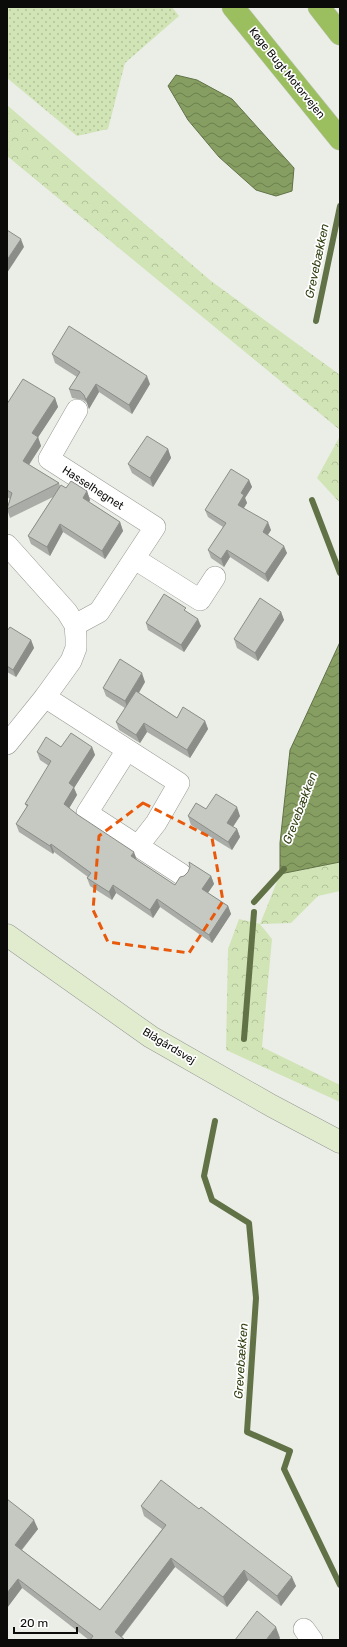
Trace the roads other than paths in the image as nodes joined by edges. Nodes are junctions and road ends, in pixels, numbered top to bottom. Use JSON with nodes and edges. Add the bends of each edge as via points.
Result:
{"nodes":[{"id":1,"x":233,"y":7,"type":"edge"},
{"id":2,"x":318,"y":7,"type":"edge"},
{"id":3,"x":340,"y":34,"type":"edge"},
{"id":4,"x":340,"y":139,"type":"edge"},
{"id":5,"x":78,"y":410,"type":"dead end"},
{"id":6,"x":10,"y":557,"type":"edge"},
{"id":7,"x":135,"y":559,"type":"junction"},
{"id":8,"x":215,"y":577,"type":"dead end"},
{"id":9,"x":75,"y":625,"type":"junction"},
{"id":10,"x":45,"y":697,"type":"junction"},
{"id":11,"x":7,"y":744,"type":"edge"},
{"id":12,"x":128,"y":750,"type":"junction"},
{"id":13,"x":138,"y":846,"type":"junction"},
{"id":14,"x":181,"y":874,"type":"dead end"},
{"id":15,"x":7,"y":935,"type":"edge"},
{"id":16,"x":340,"y":1142,"type":"edge"}],
"edges":[{"from":1,"to":4,"type":"highway","name":"Køge Bugt Motorvejen"},
{"from":2,"to":3,"type":"highway"},
{"from":5,"to":7,"type":"street","name":"Hasselhegnet","via":[[49,459],[155,527]]},
{"from":6,"to":9,"type":"street","via":[[67,612]]},
{"from":7,"to":8,"type":"street","via":[[200,600]]},
{"from":7,"to":9,"type":"street","name":"Hasselhegnet","via":[[99,612]]},
{"from":9,"to":10,"type":"street","via":[[76,648],[71,661]]},
{"from":10,"to":11,"type":"street"},
{"from":10,"to":12,"type":"street"},
{"from":12,"to":13,"type":"street","via":[[87,813]]},
{"from":12,"to":13,"type":"street","via":[[179,783],[156,824]]},
{"from":13,"to":14,"type":"street"},
{"from":15,"to":16,"type":"street","name":"Blågårdsvej","via":[[151,1037]]}]}
